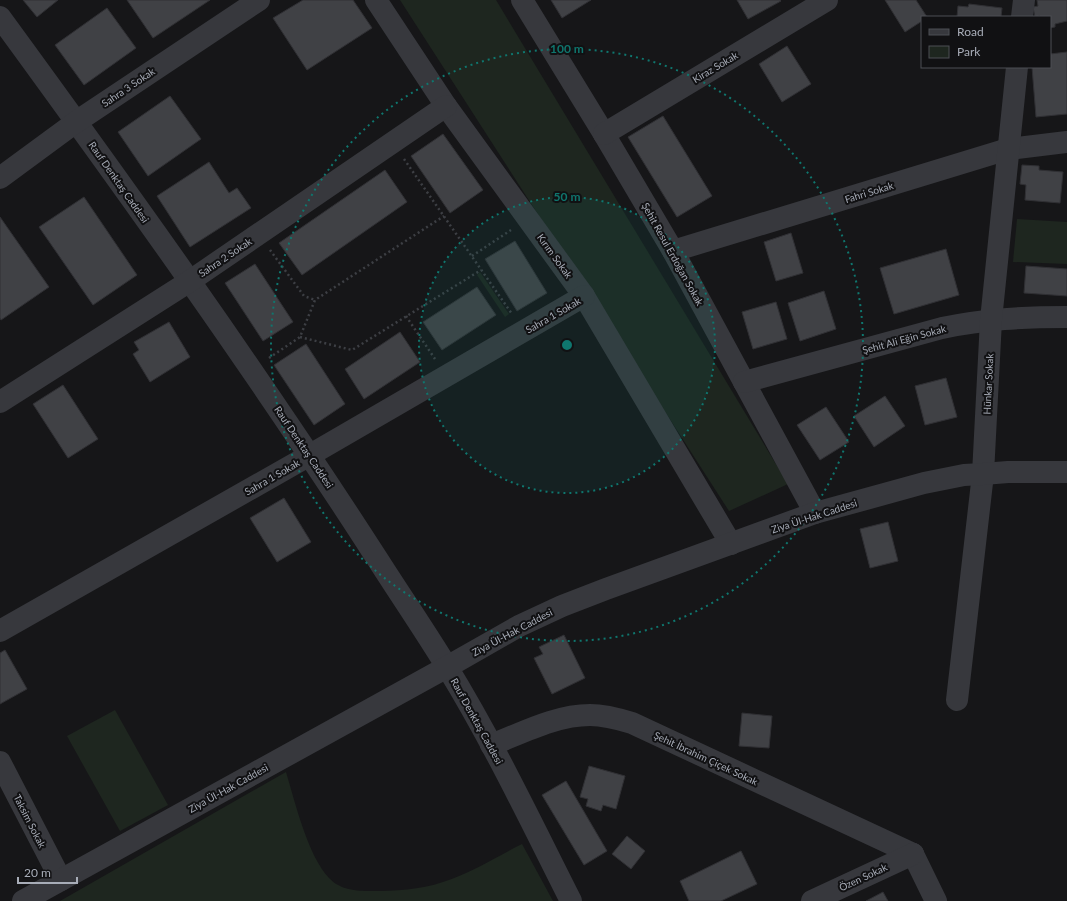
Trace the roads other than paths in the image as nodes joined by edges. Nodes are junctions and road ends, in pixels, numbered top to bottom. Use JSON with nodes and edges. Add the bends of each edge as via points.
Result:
{"nodes":[{"id":1,"x":259,"y":0,"type":"edge"},
{"id":2,"x":376,"y":0,"type":"edge"},
{"id":3,"x":522,"y":0,"type":"edge"},
{"id":4,"x":827,"y":0,"type":"edge"},
{"id":5,"x":1024,"y":0,"type":"edge"},
{"id":6,"x":1022,"y":16,"type":"edge"},
{"id":7,"x":0,"y":17,"type":"edge"},
{"id":8,"x":1017,"y":68,"type":"edge"},
{"id":9,"x":446,"y":106,"type":"junction"},
{"id":10,"x":76,"y":122,"type":"junction"},
{"id":11,"x":604,"y":134,"type":"junction"},
{"id":12,"x":1067,"y":142,"type":"edge"},
{"id":13,"x":1008,"y":149,"type":"junction"},
{"id":14,"x":0,"y":178,"type":"edge"},
{"id":15,"x":673,"y":252,"type":"junction"},
{"id":16,"x":190,"y":281,"type":"junction"},
{"id":17,"x":584,"y":296,"type":"junction"},
{"id":18,"x":1067,"y":317,"type":"edge"},
{"id":19,"x":991,"y":320,"type":"junction"},
{"id":20,"x":744,"y":382,"type":"junction"},
{"id":21,"x":0,"y":402,"type":"edge"},
{"id":22,"x":310,"y":455,"type":"junction"},
{"id":23,"x":1067,"y":472,"type":"edge"},
{"id":24,"x":983,"y":474,"type":"junction"},
{"id":25,"x":815,"y":513,"type":"junction"},
{"id":26,"x":731,"y":544,"type":"junction"},
{"id":27,"x":0,"y":631,"type":"edge"},
{"id":28,"x":447,"y":667,"type":"junction"},
{"id":29,"x":957,"y":700,"type":"dead end"},
{"id":30,"x":491,"y":744,"type":"junction"},
{"id":31,"x":0,"y":762,"type":"edge"},
{"id":32,"x":913,"y":854,"type":"junction"},
{"id":33,"x":61,"y":880,"type":"junction"},
{"id":34,"x":23,"y":901,"type":"edge"},
{"id":35,"x":571,"y":901,"type":"edge"},
{"id":36,"x":812,"y":901,"type":"edge"},
{"id":37,"x":936,"y":901,"type":"edge"}],
"edges":[{"from":1,"to":10,"type":"street","name":"Sahra 3 Sokak"},
{"from":2,"to":9,"type":"street","name":"Kırım Sokak"},
{"from":3,"to":11,"type":"street","name":"Şehit Resul Erdoğan Sokak"},
{"from":4,"to":11,"type":"street","name":"Kiraz Sokak"},
{"from":5,"to":6,"type":"street"},
{"from":7,"to":10,"type":"street","name":"Rauf Denktaş Caddesi"},
{"from":8,"to":13,"type":"street","name":"Hünkar Sokak"},
{"from":9,"to":16,"type":"street","name":"Sahra 2 Sokak"},
{"from":9,"to":17,"type":"street","name":"Kırım Sokak"},
{"from":10,"to":14,"type":"street","name":"Sahra 3 Sokak"},
{"from":10,"to":16,"type":"street","name":"Rauf Denktaş Caddesi"},
{"from":11,"to":15,"type":"street","name":"Şehit Resul Erdoğan Sokak"},
{"from":12,"to":13,"type":"street","name":"Fahri Sokak"},
{"from":13,"to":15,"type":"street","name":"Fahri Sokak"},
{"from":13,"to":19,"type":"street","name":"Hünkar Sokak"},
{"from":15,"to":20,"type":"street","name":"Şehit Resul Erdoğan Sokak"},
{"from":16,"to":21,"type":"street","name":"Sahra 2 Sokak"},
{"from":16,"to":22,"type":"street","name":"Rauf Denktaş Caddesi"},
{"from":17,"to":22,"type":"street","name":"Sahra 1 Sokak"},
{"from":17,"to":26,"type":"street","name":"Kırım Sokak"},
{"from":18,"to":19,"type":"street","name":"Şehit Ali Eğin Sokak","via":[[1016,317]]},
{"from":19,"to":20,"type":"street","name":"Şehit Ali Eğin Sokak","via":[[942,328]]},
{"from":19,"to":24,"type":"street","name":"Hünkar Sokak"},
{"from":20,"to":25,"type":"street","name":"Şehit Resul Erdoğan Sokak"},
{"from":22,"to":27,"type":"street","name":"Sahra 1 Sokak"},
{"from":22,"to":28,"type":"street","name":"Rauf Denktaş Caddesi"},
{"from":23,"to":24,"type":"street","name":"Ziya Ül-Hak Caddesi"},
{"from":24,"to":25,"type":"street","name":"Ziya Ül-Hak Caddesi","via":[[924,483]]},
{"from":24,"to":29,"type":"street","name":"Hünkar Sokak"},
{"from":25,"to":26,"type":"street","name":"Ziya Ül-Hak Caddesi"},
{"from":26,"to":28,"type":"street","name":"Ziya Ül-Hak Caddesi","via":[[562,606],[519,626]]},
{"from":28,"to":30,"type":"street","name":"Rauf Denktaş Caddesi"},
{"from":28,"to":33,"type":"street","name":"Ziya Ül-Hak Caddesi"},
{"from":30,"to":32,"type":"street","name":"Şehit İbrahim Çiçek Sokak","via":[[550,722],[572,717],[610,717],[632,723]]},
{"from":30,"to":35,"type":"street","name":"Rauf Denktaş Caddesi"},
{"from":31,"to":33,"type":"street","name":"Taksim Sokak"},
{"from":32,"to":36,"type":"street","name":"Özen Sokak"},
{"from":32,"to":37,"type":"street"},
{"from":33,"to":34,"type":"street","name":"Ziya Ül-Hak Caddesi"}]}
